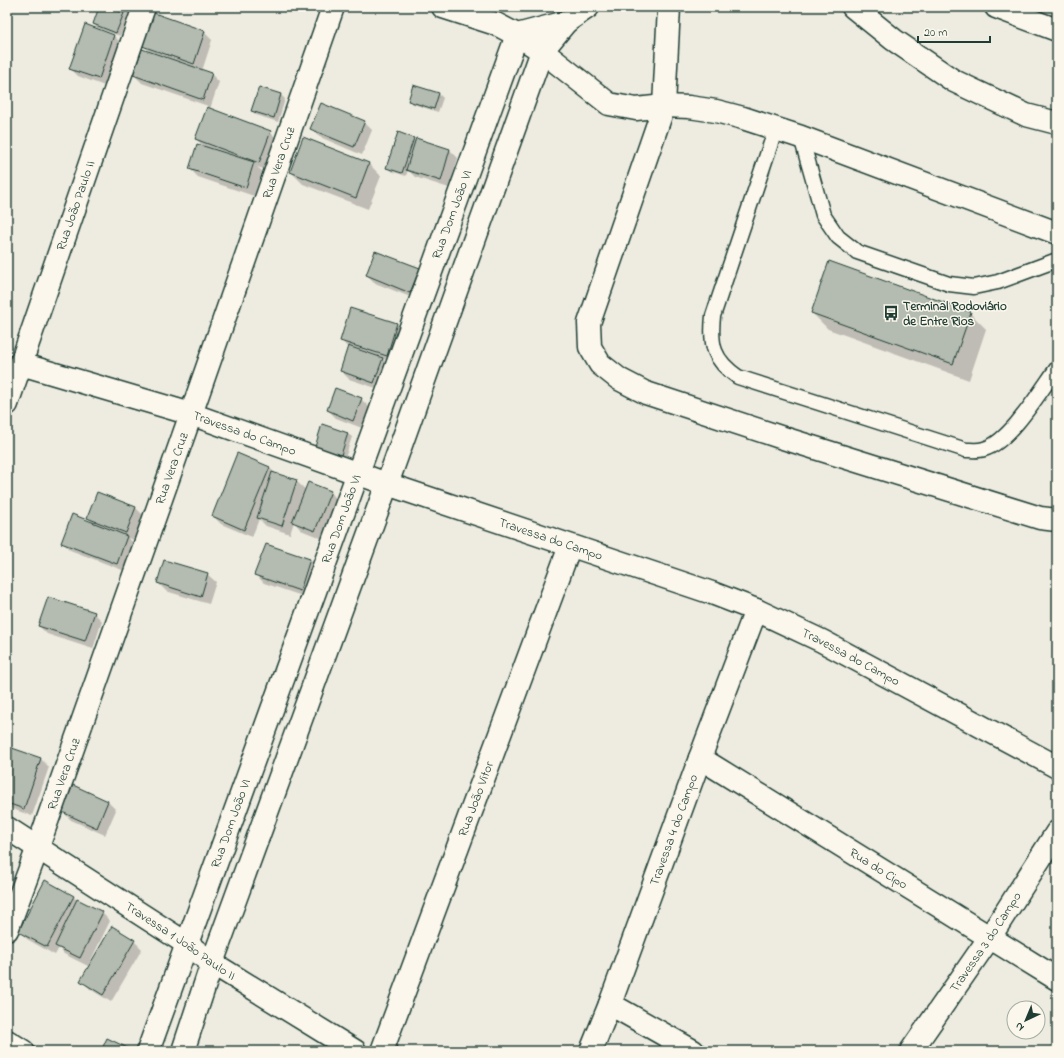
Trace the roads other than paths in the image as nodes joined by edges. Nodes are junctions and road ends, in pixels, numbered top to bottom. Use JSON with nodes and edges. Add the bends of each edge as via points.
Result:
{"nodes":[{"id":1,"x":144,"y":7,"type":"edge"},
{"id":2,"x":333,"y":7,"type":"edge"},
{"id":3,"x":443,"y":7,"type":"edge"},
{"id":4,"x":588,"y":7,"type":"edge"},
{"id":5,"x":669,"y":7,"type":"edge"},
{"id":6,"x":853,"y":7,"type":"edge"},
{"id":7,"x":996,"y":7,"type":"edge"},
{"id":8,"x":566,"y":22,"type":"junction"},
{"id":9,"x":1057,"y":30,"type":"edge"},
{"id":10,"x":517,"y":35,"type":"junction"},
{"id":11,"x":542,"y":51,"type":"junction"},
{"id":12,"x":664,"y":106,"type":"junction"},
{"id":13,"x":1057,"y":123,"type":"edge"},
{"id":14,"x":776,"y":128,"type":"junction"},
{"id":15,"x":802,"y":137,"type":"junction"},
{"id":16,"x":1057,"y":233,"type":"edge"},
{"id":17,"x":1057,"y":260,"type":"edge"},
{"id":18,"x":21,"y":364,"type":"junction"},
{"id":19,"x":1057,"y":368,"type":"edge"},
{"id":20,"x":7,"y":404,"type":"edge"},
{"id":21,"x":191,"y":414,"type":"junction"},
{"id":22,"x":358,"y":474,"type":"junction"},
{"id":23,"x":386,"y":484,"type":"junction"},
{"id":24,"x":1057,"y":520,"type":"edge"},
{"id":25,"x":570,"y":546,"type":"junction"},
{"id":26,"x":756,"y":610,"type":"junction"},
{"id":27,"x":700,"y":758,"type":"junction"},
{"id":28,"x":1057,"y":767,"type":"edge"},
{"id":29,"x":7,"y":828,"type":"edge"},
{"id":30,"x":1057,"y":832,"type":"edge"},
{"id":31,"x":38,"y":847,"type":"junction"},
{"id":32,"x":7,"y":930,"type":"edge"},
{"id":33,"x":990,"y":937,"type":"junction"},
{"id":34,"x":187,"y":944,"type":"junction"},
{"id":35,"x":212,"y":963,"type":"junction"},
{"id":36,"x":1057,"y":979,"type":"edge"},
{"id":37,"x":610,"y":1004,"type":"junction"},
{"id":38,"x":7,"y":1041,"type":"edge"},
{"id":39,"x":23,"y":1051,"type":"edge"},
{"id":40,"x":148,"y":1051,"type":"edge"},
{"id":41,"x":182,"y":1051,"type":"edge"},
{"id":42,"x":355,"y":1051,"type":"edge"},
{"id":43,"x":382,"y":1051,"type":"edge"},
{"id":44,"x":592,"y":1051,"type":"edge"},
{"id":45,"x":693,"y":1051,"type":"edge"},
{"id":46,"x":911,"y":1051,"type":"edge"}],
"edges":[{"from":1,"to":18,"type":"main road","name":"Rua João Paulo II"},
{"from":2,"to":21,"type":"main road","name":"Rua Vera Cruz"},
{"from":3,"to":10,"type":"main road","via":[[496,24]]},
{"from":4,"to":8,"type":"main road"},
{"from":5,"to":12,"type":"main road"},
{"from":6,"to":13,"type":"main road","via":[[894,40],[954,81],[1026,115]]},
{"from":7,"to":9,"type":"main road"},
{"from":8,"to":10,"type":"main road"},
{"from":8,"to":11,"type":"main road"},
{"from":10,"to":11,"type":"main road"},
{"from":10,"to":22,"type":"main road","name":"Rua Dom João VI"},
{"from":11,"to":12,"type":"main road","via":[[609,104],[636,109]]},
{"from":11,"to":23,"type":"main road"},
{"from":12,"to":14,"type":"main road","via":[[716,111]]},
{"from":12,"to":24,"type":"main road","via":[[589,323],[590,347],[600,364],[619,380],[646,393],[780,438],[1033,516]]},
{"from":14,"to":15,"type":"main road"},
{"from":14,"to":19,"type":"lane","via":[[713,316],[711,335],[715,354],[726,369],[738,377],[966,450],[984,449],[1000,441],[1014,427]]},
{"from":15,"to":16,"type":"main road"},
{"from":15,"to":17,"type":"lane","via":[[823,215],[838,237],[857,252],[949,284],[974,287],[998,282]]},
{"from":18,"to":20,"type":"main road","name":"Rua João Paulo II"},
{"from":18,"to":21,"type":"main road","name":"Travessa do Campo"},
{"from":21,"to":22,"type":"main road","name":"Travessa do Campo"},
{"from":21,"to":31,"type":"main road","name":"Rua Vera Cruz"},
{"from":22,"to":23,"type":"main road","name":"Travessa do Campo"},
{"from":22,"to":34,"type":"main road","name":"Rua Dom João VI"},
{"from":23,"to":25,"type":"main road","name":"Travessa do Campo"},
{"from":23,"to":35,"type":"main road"},
{"from":25,"to":26,"type":"main road","name":"Travessa do Campo"},
{"from":25,"to":43,"type":"main road","name":"Rua João Vitor"},
{"from":26,"to":27,"type":"main road","name":"Travessa 4 do Campo"},
{"from":26,"to":28,"type":"main road","name":"Travessa do Campo","via":[[849,655]]},
{"from":27,"to":33,"type":"main road","name":"Rua do Cipo"},
{"from":27,"to":37,"type":"main road","name":"Travessa 4 do Campo"},
{"from":29,"to":31,"type":"main road","name":"Travessa 1 João Paulo II"},
{"from":30,"to":33,"type":"main road","name":"Travessa 3 do Campo"},
{"from":31,"to":32,"type":"main road","name":"Rua Vera Cruz"},
{"from":31,"to":34,"type":"main road","name":"Travessa 1 João Paulo II"},
{"from":33,"to":36,"type":"main road","name":"Rua do Cipo"},
{"from":33,"to":46,"type":"main road","name":"Travessa 3 do Campo"},
{"from":34,"to":35,"type":"main road","name":"Travessa 1 João Paulo II"},
{"from":34,"to":40,"type":"main road","name":"Rua Dom João VI"},
{"from":35,"to":41,"type":"main road"},
{"from":35,"to":42,"type":"main road","name":"Travessa 1 João Paulo II"},
{"from":37,"to":44,"type":"main road","name":"Travessa 4 do Campo"},
{"from":37,"to":45,"type":"main road"},
{"from":38,"to":39,"type":"main road"}]}
